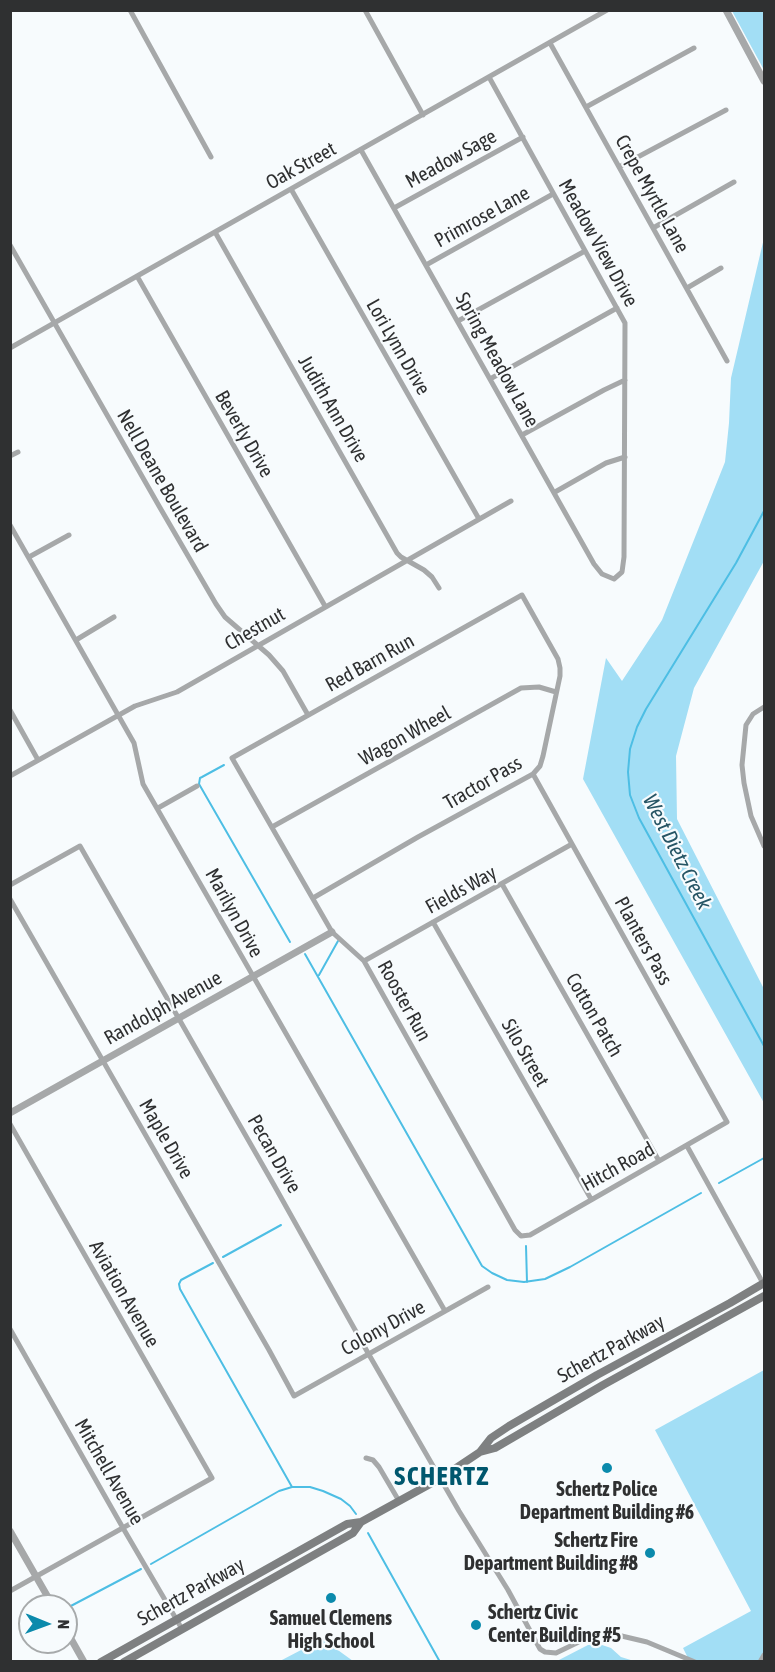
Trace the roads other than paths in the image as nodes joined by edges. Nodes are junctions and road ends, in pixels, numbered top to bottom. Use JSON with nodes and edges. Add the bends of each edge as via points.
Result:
{"nodes":[{"id":1,"x":130,"y":10,"type":"edge"},
{"id":2,"x":365,"y":10,"type":"edge"},
{"id":3,"x":607,"y":10,"type":"edge"},
{"id":4,"x":726,"y":10,"type":"edge"},
{"id":5,"x":550,"y":43,"type":"junction"},
{"id":6,"x":694,"y":48,"type":"dead end"},
{"id":7,"x":489,"y":77,"type":"junction"},
{"id":8,"x":765,"y":81,"type":"edge"},
{"id":9,"x":586,"y":107,"type":"junction"},
{"id":10,"x":726,"y":110,"type":"dead end"},
{"id":11,"x":423,"y":115,"type":"junction"},
{"id":12,"x":523,"y":137,"type":"junction"},
{"id":13,"x":361,"y":150,"type":"junction"},
{"id":14,"x":211,"y":157,"type":"dead end"},
{"id":15,"x":619,"y":167,"type":"junction"},
{"id":16,"x":734,"y":182,"type":"dead end"},
{"id":17,"x":291,"y":189,"type":"junction"},
{"id":18,"x":553,"y":194,"type":"junction"},
{"id":19,"x":394,"y":207,"type":"junction"},
{"id":20,"x":653,"y":228,"type":"junction"},
{"id":21,"x":215,"y":232,"type":"junction"},
{"id":22,"x":10,"y":245,"type":"edge"},
{"id":23,"x":585,"y":251,"type":"junction"},
{"id":24,"x":426,"y":265,"type":"junction"},
{"id":25,"x":721,"y":268,"type":"dead end"},
{"id":26,"x":137,"y":276,"type":"junction"},
{"id":27,"x":687,"y":288,"type":"junction"},
{"id":28,"x":617,"y":308,"type":"junction"},
{"id":29,"x":458,"y":321,"type":"junction"},
{"id":30,"x":56,"y":322,"type":"junction"},
{"id":31,"x":10,"y":348,"type":"edge"},
{"id":32,"x":727,"y":361,"type":"dead end"},
{"id":33,"x":490,"y":379,"type":"junction"},
{"id":34,"x":625,"y":381,"type":"junction"},
{"id":35,"x":522,"y":435,"type":"junction"},
{"id":36,"x":18,"y":452,"type":"dead end"},
{"id":37,"x":10,"y":456,"type":"edge"},
{"id":38,"x":625,"y":457,"type":"junction"},
{"id":39,"x":555,"y":492,"type":"junction"},
{"id":40,"x":511,"y":501,"type":"dead end"},
{"id":41,"x":479,"y":519,"type":"junction"},
{"id":42,"x":10,"y":525,"type":"edge"},
{"id":43,"x":69,"y":535,"type":"dead end"},
{"id":44,"x":29,"y":557,"type":"junction"},
{"id":45,"x":407,"y":560,"type":"junction"},
{"id":46,"x":614,"y":579,"type":"joint"},
{"id":47,"x":439,"y":588,"type":"dead end"},
{"id":48,"x":522,"y":595,"type":"joint"},
{"id":49,"x":325,"y":606,"type":"junction"},
{"id":50,"x":114,"y":617,"type":"dead end"},
{"id":51,"x":76,"y":640,"type":"junction"},
{"id":52,"x":258,"y":645,"type":"junction"},
{"id":53,"x":556,"y":692,"type":"junction"},
{"id":54,"x":765,"y":707,"type":"edge"},
{"id":55,"x":10,"y":710,"type":"edge"},
{"id":56,"x":119,"y":715,"type":"junction"},
{"id":57,"x":308,"y":715,"type":"junction"},
{"id":58,"x":231,"y":758,"type":"joint"},
{"id":59,"x":38,"y":760,"type":"junction"},
{"id":60,"x":533,"y":774,"type":"junction"},
{"id":61,"x":10,"y":776,"type":"edge"},
{"id":62,"x":197,"y":786,"type":"dead end"},
{"id":63,"x":158,"y":808,"type":"junction"},
{"id":64,"x":272,"y":827,"type":"junction"},
{"id":65,"x":572,"y":844,"type":"junction"},
{"id":66,"x":765,"y":846,"type":"edge"},
{"id":67,"x":502,"y":884,"type":"junction"},
{"id":68,"x":10,"y":885,"type":"edge"},
{"id":69,"x":313,"y":898,"type":"junction"},
{"id":70,"x":10,"y":899,"type":"edge"},
{"id":71,"x":433,"y":922,"type":"junction"},
{"id":72,"x":332,"y":932,"type":"junction"},
{"id":73,"x":364,"y":961,"type":"junction"},
{"id":74,"x":253,"y":977,"type":"junction"},
{"id":75,"x":178,"y":1018,"type":"junction"},
{"id":76,"x":104,"y":1061,"type":"junction"},
{"id":77,"x":10,"y":1113,"type":"edge"},
{"id":78,"x":727,"y":1122,"type":"joint"},
{"id":79,"x":10,"y":1124,"type":"edge"},
{"id":80,"x":687,"y":1146,"type":"junction"},
{"id":81,"x":659,"y":1161,"type":"junction"},
{"id":82,"x":591,"y":1199,"type":"junction"},
{"id":83,"x":521,"y":1236,"type":"joint"},
{"id":84,"x":764,"y":1283,"type":"edge"},
{"id":85,"x":488,"y":1287,"type":"dead end"},
{"id":86,"x":765,"y":1296,"type":"edge"},
{"id":87,"x":730,"y":1303,"type":"junction"},
{"id":88,"x":445,"y":1311,"type":"junction"},
{"id":89,"x":735,"y":1312,"type":"junction"},
{"id":90,"x":698,"y":1319,"type":"junction"},
{"id":91,"x":10,"y":1329,"type":"edge"},
{"id":92,"x":704,"y":1329,"type":"junction"},
{"id":93,"x":369,"y":1353,"type":"junction"},
{"id":94,"x":637,"y":1353,"type":"junction"},
{"id":95,"x":642,"y":1363,"type":"junction"},
{"id":96,"x":597,"y":1374,"type":"junction"},
{"id":97,"x":603,"y":1385,"type":"junction"},
{"id":98,"x":294,"y":1396,"type":"joint"},
{"id":99,"x":538,"y":1410,"type":"junction"},
{"id":100,"x":543,"y":1421,"type":"junction"},
{"id":101,"x":509,"y":1426,"type":"junction"},
{"id":102,"x":514,"y":1437,"type":"junction"},
{"id":103,"x":480,"y":1452,"type":"junction"},
{"id":104,"x":366,"y":1458,"type":"dead end"},
{"id":105,"x":441,"y":1478,"type":"junction"},
{"id":106,"x":399,"y":1501,"type":"junction"},
{"id":107,"x":361,"y":1522,"type":"junction"},
{"id":108,"x":347,"y":1524,"type":"junction"},
{"id":109,"x":123,"y":1528,"type":"junction"},
{"id":110,"x":10,"y":1532,"type":"edge"},
{"id":111,"x":353,"y":1533,"type":"junction"},
{"id":112,"x":304,"y":1548,"type":"junction"},
{"id":113,"x":310,"y":1557,"type":"junction"},
{"id":114,"x":36,"y":1576,"type":"junction"},
{"id":115,"x":10,"y":1591,"type":"edge"},
{"id":116,"x":46,"y":1594,"type":"edge"},
{"id":117,"x":177,"y":1619,"type":"junction"},
{"id":118,"x":182,"y":1629,"type":"junction"},
{"id":119,"x":765,"y":1655,"type":"edge"},
{"id":120,"x":101,"y":1662,"type":"edge"},
{"id":121,"x":124,"y":1662,"type":"edge"},
{"id":122,"x":695,"y":1662,"type":"edge"},
{"id":123,"x":760,"y":1662,"type":"edge"}],
"edges":[{"from":1,"to":14,"type":"street"},
{"from":2,"to":11,"type":"street"},
{"from":3,"to":5,"type":"street","name":"Oak Street"},
{"from":4,"to":8,"type":"street"},
{"from":5,"to":7,"type":"street","name":"Oak Street"},
{"from":5,"to":9,"type":"street","name":"Crepe Myrtle Lane"},
{"from":6,"to":9,"type":"street"},
{"from":7,"to":11,"type":"street","name":"Oak Street"},
{"from":7,"to":12,"type":"street","name":"Meadow View Drive"},
{"from":9,"to":15,"type":"street","name":"Crepe Myrtle Lane"},
{"from":10,"to":15,"type":"street"},
{"from":11,"to":13,"type":"street","name":"Oak Street"},
{"from":12,"to":18,"type":"street","name":"Meadow View Drive"},
{"from":12,"to":19,"type":"street","name":"Meadow Sage"},
{"from":13,"to":17,"type":"street","name":"Oak Street"},
{"from":13,"to":19,"type":"street","name":"Spring Meadow Lane"},
{"from":15,"to":20,"type":"street","name":"Crepe Myrtle Lane"},
{"from":16,"to":20,"type":"street"},
{"from":17,"to":21,"type":"street","name":"Oak Street"},
{"from":17,"to":41,"type":"street","name":"Lori Lynn Drive"},
{"from":18,"to":23,"type":"street","name":"Meadow View Drive"},
{"from":18,"to":24,"type":"street","name":"Primrose Lane"},
{"from":19,"to":24,"type":"street","name":"Spring Meadow Lane"},
{"from":20,"to":27,"type":"street","name":"Crepe Myrtle Lane"},
{"from":21,"to":26,"type":"street","name":"Oak Street"},
{"from":21,"to":45,"type":"street","name":"Judith Ann Drive","via":[[398,553]]},
{"from":22,"to":30,"type":"street","name":"Nell Deane Boulevard"},
{"from":23,"to":28,"type":"street","name":"Meadow View Drive"},
{"from":23,"to":29,"type":"street"},
{"from":24,"to":29,"type":"street","name":"Spring Meadow Lane"},
{"from":25,"to":27,"type":"street"},
{"from":26,"to":30,"type":"street","name":"Oak Street"},
{"from":26,"to":49,"type":"street","name":"Beverly Drive"},
{"from":27,"to":32,"type":"street","name":"Crepe Myrtle Lane"},
{"from":28,"to":33,"type":"street"},
{"from":28,"to":34,"type":"street","name":"Meadow View Drive","via":[[626,330]]},
{"from":29,"to":33,"type":"street","name":"Spring Meadow Lane"},
{"from":30,"to":31,"type":"street","name":"Oak Street"},
{"from":30,"to":52,"type":"street","name":"Nell Deane Boulevard","via":[[216,604],[225,617]]},
{"from":33,"to":35,"type":"street","name":"Spring Meadow Lane"},
{"from":34,"to":35,"type":"street"},
{"from":34,"to":38,"type":"street","name":"Meadow View Drive"},
{"from":35,"to":39,"type":"street","name":"Spring Meadow Lane"},
{"from":36,"to":37,"type":"street"},
{"from":38,"to":39,"type":"street","via":[[606,463]]},
{"from":38,"to":46,"type":"street","name":"Meadow View Drive","via":[[624,557],[622,572]]},
{"from":39,"to":46,"type":"street","name":"Spring Meadow Lane","via":[[594,564],[602,574]]},
{"from":40,"to":41,"type":"street","name":"Chestnut"},
{"from":41,"to":45,"type":"street","name":"Chestnut"},
{"from":42,"to":44,"type":"street","name":"Marilyn Drive"},
{"from":43,"to":44,"type":"street"},
{"from":44,"to":51,"type":"street","name":"Marilyn Drive"},
{"from":45,"to":47,"type":"street","name":"Judith Ann Drive","via":[[432,577]]},
{"from":45,"to":49,"type":"street","name":"Chestnut"},
{"from":48,"to":53,"type":"street","name":"Tractor Pass","via":[[558,659],[560,676]]},
{"from":48,"to":57,"type":"street","name":"Red Barn Run"},
{"from":49,"to":52,"type":"street","name":"Chestnut"},
{"from":50,"to":51,"type":"street"},
{"from":51,"to":56,"type":"street","name":"Marilyn Drive"},
{"from":52,"to":56,"type":"street","name":"Chestnut","via":[[177,692],[141,703]]},
{"from":52,"to":57,"type":"street","name":"Nell Deane Boulevard","via":[[283,671]]},
{"from":53,"to":60,"type":"street","name":"Tractor Pass","via":[[543,756]]},
{"from":53,"to":64,"type":"street","name":"Wagon Wheel","via":[[539,687],[521,688]]},
{"from":54,"to":66,"type":"street","via":[[753,714],[746,725],[742,765],[751,816]]},
{"from":55,"to":59,"type":"street"},
{"from":56,"to":59,"type":"street","name":"Chestnut"},
{"from":56,"to":63,"type":"street","name":"Marilyn Drive","via":[[134,743],[143,784]]},
{"from":57,"to":58,"type":"street","name":"Red Barn Run"},
{"from":58,"to":64,"type":"street","name":"Rooster Run"},
{"from":59,"to":61,"type":"street","name":"Chestnut"},
{"from":60,"to":65,"type":"street","name":"Planters Pass"},
{"from":60,"to":69,"type":"street","name":"Tractor Pass"},
{"from":62,"to":63,"type":"street"},
{"from":63,"to":74,"type":"street","name":"Marilyn Drive"},
{"from":64,"to":69,"type":"street","name":"Rooster Run"},
{"from":65,"to":67,"type":"street","name":"Fields Way"},
{"from":65,"to":78,"type":"street","name":"Planters Pass"},
{"from":67,"to":71,"type":"street","name":"Fields Way"},
{"from":67,"to":81,"type":"street","name":"Cotton Patch"},
{"from":68,"to":75,"type":"street","name":"Pecan Drive","via":[[80,846]]},
{"from":69,"to":72,"type":"street","name":"Rooster Run"},
{"from":70,"to":76,"type":"street","name":"Maple Drive"},
{"from":71,"to":73,"type":"street","name":"Fields Way"},
{"from":71,"to":82,"type":"street","name":"Silo Street"},
{"from":72,"to":73,"type":"street","name":"Rooster Run"},
{"from":72,"to":74,"type":"street","name":"Randolph Avenue"},
{"from":73,"to":83,"type":"street","name":"Rooster Run"},
{"from":74,"to":75,"type":"street","name":"Randolph Avenue"},
{"from":74,"to":88,"type":"street","name":"Marilyn Drive"},
{"from":75,"to":76,"type":"street","name":"Randolph Avenue"},
{"from":75,"to":93,"type":"street","name":"Pecan Drive"},
{"from":76,"to":77,"type":"street","name":"Randolph Avenue"},
{"from":76,"to":98,"type":"street","name":"Maple Drive"},
{"from":78,"to":80,"type":"street","name":"Hitch Road"},
{"from":79,"to":109,"type":"street","name":"Aviation Avenue","via":[[212,1478]]},
{"from":80,"to":81,"type":"street","name":"Hitch Road"},
{"from":80,"to":84,"type":"street"},
{"from":81,"to":82,"type":"street","name":"Hitch Road"},
{"from":82,"to":83,"type":"street","name":"Hitch Road","via":[[530,1235]]},
{"from":84,"to":87,"type":"main road","name":"Schertz Parkway"},
{"from":85,"to":88,"type":"street","name":"Colony Drive"},
{"from":86,"to":89,"type":"main road","name":"Schertz Parkway"},
{"from":87,"to":89,"type":"main road"},
{"from":87,"to":90,"type":"main road","name":"Schertz Parkway"},
{"from":88,"to":93,"type":"street","name":"Colony Drive"},
{"from":89,"to":92,"type":"main road","name":"Schertz Parkway"},
{"from":90,"to":92,"type":"main road"},
{"from":90,"to":94,"type":"main road","name":"Schertz Parkway"},
{"from":91,"to":109,"type":"street","name":"Mitchell Avenue"},
{"from":92,"to":95,"type":"main road","name":"Schertz Parkway"},
{"from":93,"to":98,"type":"street","name":"Colony Drive"},
{"from":93,"to":105,"type":"street","name":"Pecan Drive"},
{"from":94,"to":95,"type":"main road"},
{"from":94,"to":96,"type":"main road","name":"Schertz Parkway"},
{"from":95,"to":97,"type":"main road","name":"Schertz Parkway"},
{"from":96,"to":97,"type":"main road"},
{"from":96,"to":99,"type":"main road","name":"Schertz Parkway"},
{"from":97,"to":100,"type":"main road","name":"Schertz Parkway"},
{"from":99,"to":100,"type":"main road"},
{"from":99,"to":101,"type":"main road","name":"Schertz Parkway"},
{"from":100,"to":102,"type":"main road","name":"Schertz Parkway"},
{"from":101,"to":102,"type":"main road"},
{"from":101,"to":103,"type":"main road","name":"Schertz Parkway","via":[[491,1438]]},
{"from":102,"to":103,"type":"main road","name":"Schertz Parkway"},
{"from":103,"to":105,"type":"main road","name":"Schertz Parkway"},
{"from":104,"to":106,"type":"street","via":[[380,1467]]},
{"from":105,"to":106,"type":"main road","name":"Schertz Parkway"},
{"from":105,"to":122,"type":"street","name":"Pecan Drive","via":[[540,1649],[556,1653],[598,1633],[609,1633],[647,1642]]},
{"from":106,"to":107,"type":"main road","name":"Schertz Parkway"},
{"from":107,"to":108,"type":"main road","name":"Schertz Parkway"},
{"from":107,"to":111,"type":"main road","name":"Schertz Parkway"},
{"from":108,"to":111,"type":"street"},
{"from":108,"to":112,"type":"main road","name":"Schertz Parkway"},
{"from":109,"to":114,"type":"street"},
{"from":109,"to":117,"type":"street","name":"Mitchell Avenue"},
{"from":110,"to":114,"type":"street"},
{"from":111,"to":113,"type":"main road","name":"Schertz Parkway"},
{"from":112,"to":113,"type":"street"},
{"from":112,"to":117,"type":"main road","name":"Schertz Parkway"},
{"from":113,"to":118,"type":"main road","name":"Schertz Parkway"},
{"from":114,"to":115,"type":"street"},
{"from":114,"to":116,"type":"street"},
{"from":117,"to":118,"type":"street","name":"Mitchell Avenue"},
{"from":117,"to":120,"type":"main road","name":"Schertz Parkway"},
{"from":118,"to":121,"type":"main road","name":"Schertz Parkway"},
{"from":119,"to":123,"type":"street"}]}
